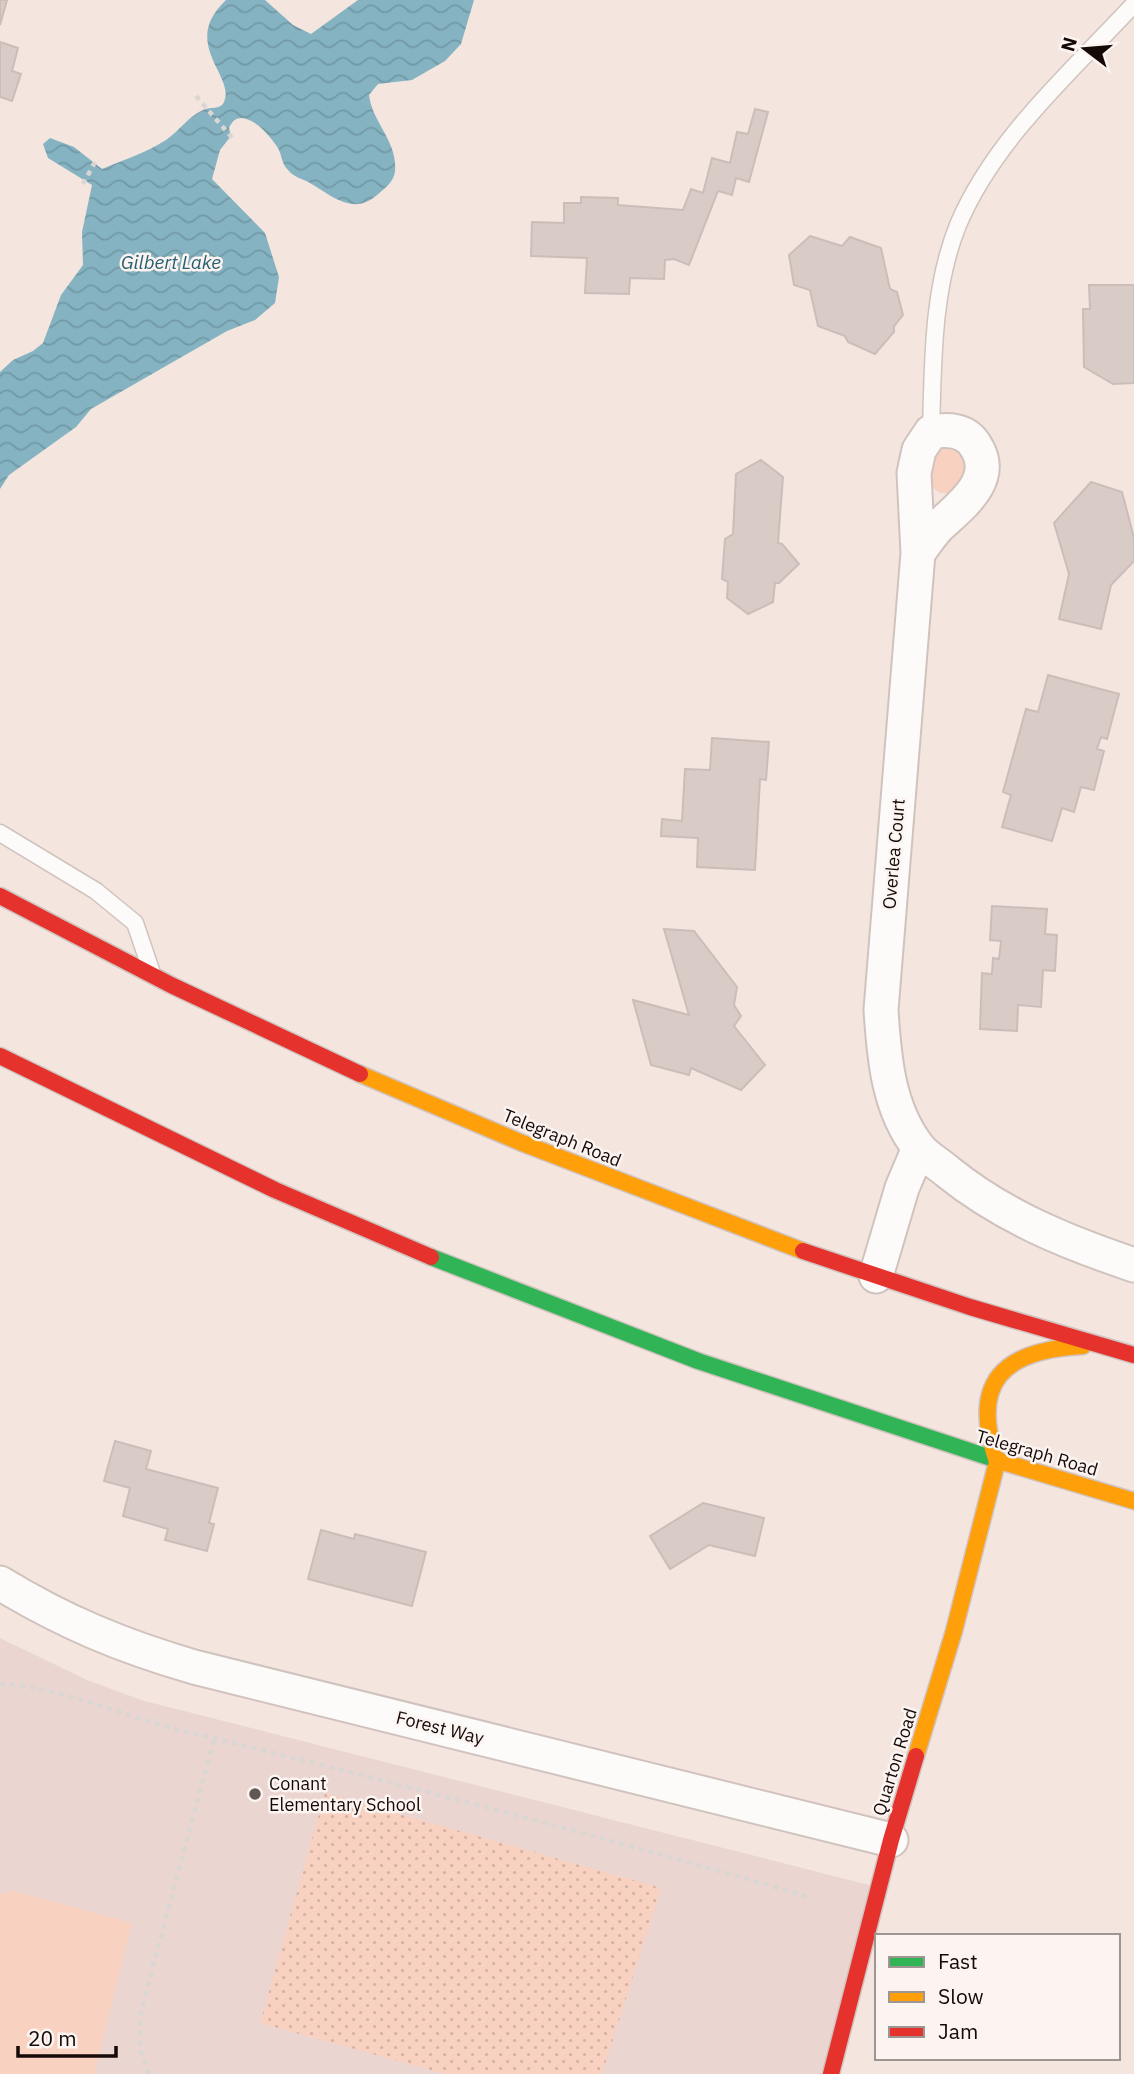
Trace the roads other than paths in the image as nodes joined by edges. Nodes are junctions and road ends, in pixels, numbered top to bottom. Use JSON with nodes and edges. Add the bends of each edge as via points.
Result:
{"nodes":[{"id":1,"x":1134,"y":4,"type":"edge"},
{"id":2,"x":931,"y":432,"type":"junction"},
{"id":3,"x":918,"y":553,"type":"junction"},
{"id":4,"x":0,"y":834,"type":"edge"},
{"id":5,"x":0,"y":896,"type":"edge"},
{"id":6,"x":153,"y":976,"type":"junction"},
{"id":7,"x":0,"y":1056,"type":"edge"},
{"id":8,"x":919,"y":1148,"type":"junction"},
{"id":9,"x":1134,"y":1265,"type":"edge"},
{"id":10,"x":876,"y":1276,"type":"junction"},
{"id":11,"x":1096,"y":1345,"type":"junction"},
{"id":12,"x":1134,"y":1355,"type":"edge"},
{"id":13,"x":997,"y":1462,"type":"junction"},
{"id":14,"x":1134,"y":1501,"type":"edge"},
{"id":15,"x":0,"y":1583,"type":"edge"},
{"id":16,"x":891,"y":1840,"type":"junction"},
{"id":17,"x":831,"y":2074,"type":"edge"}],
"edges":[{"from":1,"to":2,"type":"lane","via":[[1018,130],[958,226],[933,350]]},
{"from":2,"to":3,"type":"street","name":"Overlea Court","via":[[919,450],[914,474]]},
{"from":2,"to":3,"type":"street","via":[[947,429],[974,442],[981,470],[969,500],[938,527]]},
{"from":3,"to":8,"type":"street","name":"Overlea Court","via":[[881,1010],[884,1065],[897,1108]]},
{"from":4,"to":6,"type":"lane","via":[[96,891],[135,923]]},
{"from":5,"to":6,"type":"main road","name":"Telegraph Road"},
{"from":6,"to":10,"type":"main road","name":"Telegraph Road","via":[[494,1132]]},
{"from":7,"to":13,"type":"main road","name":"Telegraph Road","via":[[276,1191],[510,1291],[806,1401]]},
{"from":8,"to":9,"type":"street","name":"Overlea Court","via":[[1008,1212],[1058,1239]]},
{"from":8,"to":10,"type":"street"},
{"from":10,"to":11,"type":"main road","name":"Telegraph Road"},
{"from":11,"to":12,"type":"main road","name":"Telegraph Road"},
{"from":11,"to":13,"type":"main road","via":[[1041,1349],[999,1375],[985,1416],[987,1439]]},
{"from":13,"to":14,"type":"main road","name":"Telegraph Road"},
{"from":13,"to":16,"type":"main road","name":"Quarton Road","via":[[954,1631]]},
{"from":15,"to":16,"type":"street","name":"Forest Way","via":[[76,1626],[194,1667]]},
{"from":16,"to":17,"type":"main road","name":"Quarton Road"}]}
